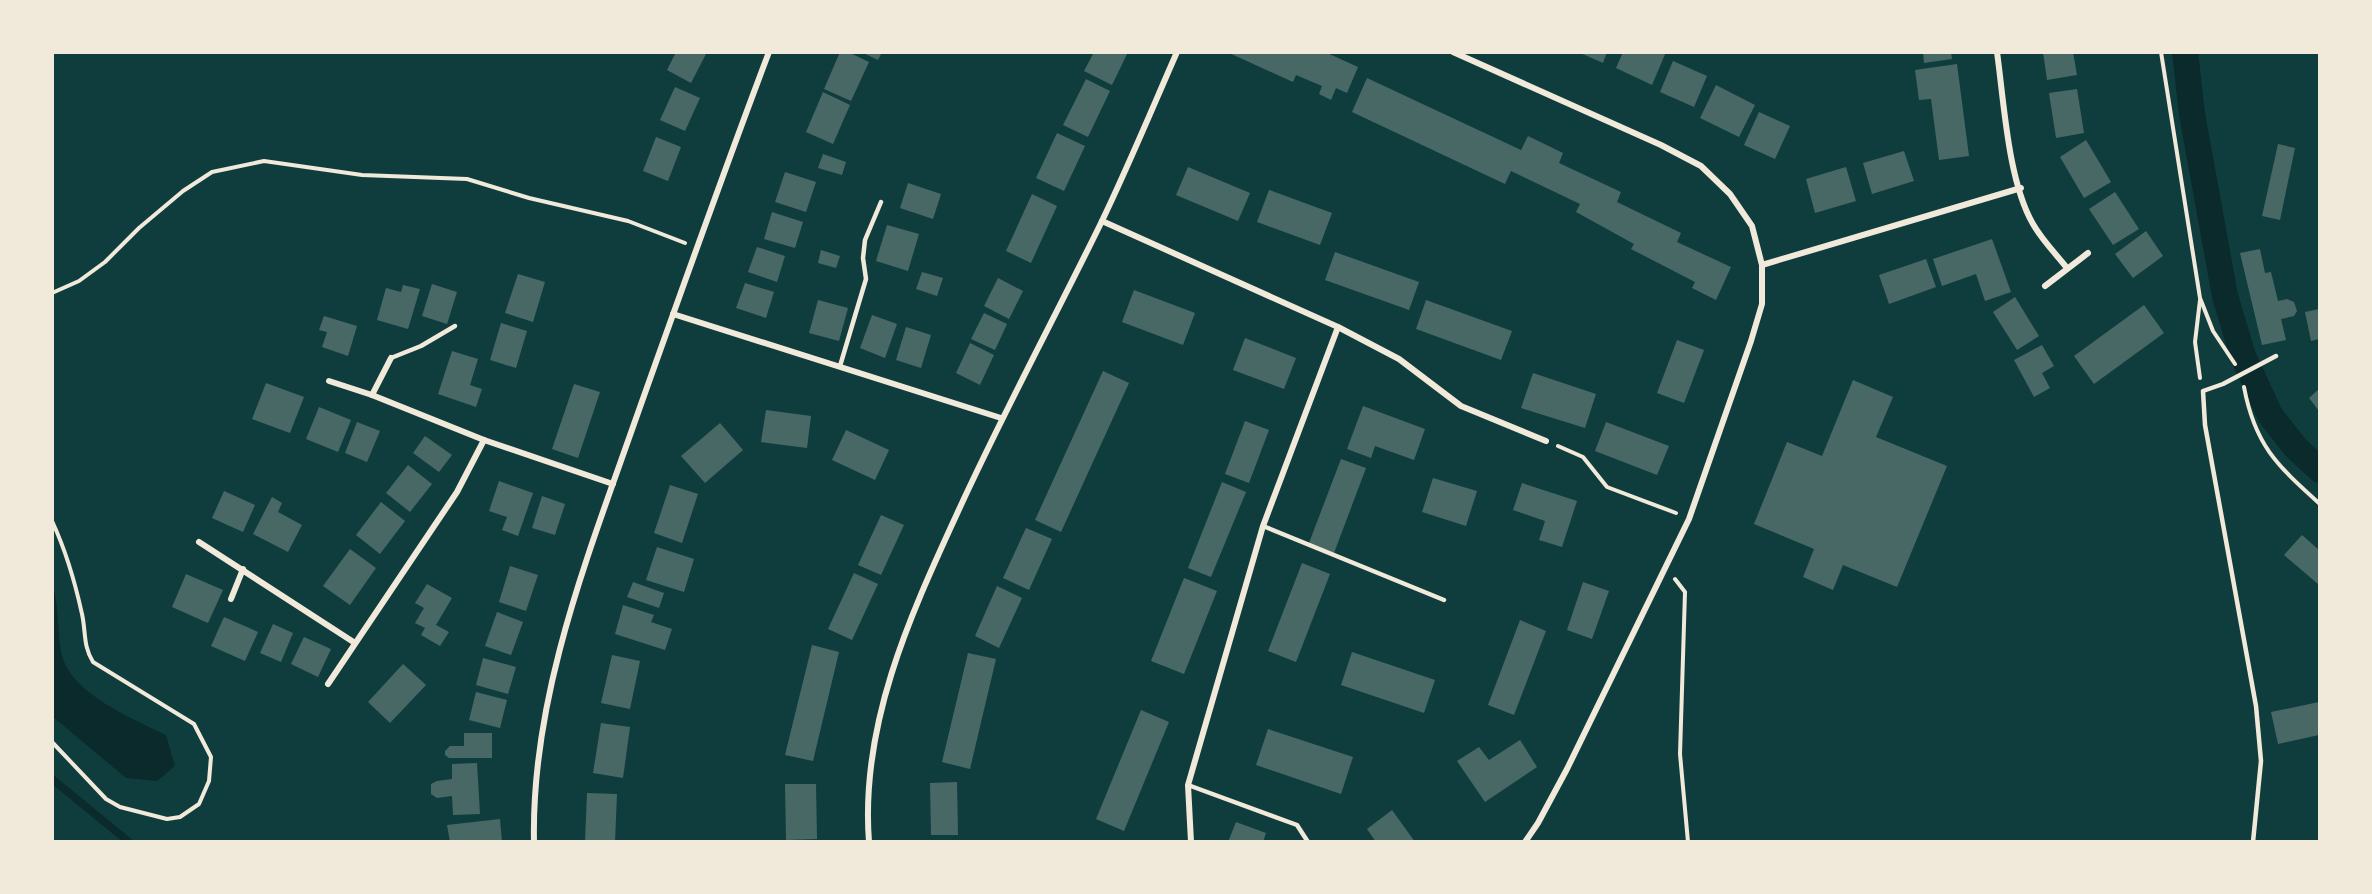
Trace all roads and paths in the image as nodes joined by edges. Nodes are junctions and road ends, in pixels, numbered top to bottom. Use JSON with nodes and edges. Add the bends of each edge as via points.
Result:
{"nodes":[{"id":1,"x":769,"y":52,"type":"edge"},
{"id":2,"x":1177,"y":52,"type":"edge"},
{"id":3,"x":1453,"y":52,"type":"edge"},
{"id":4,"x":1997,"y":52,"type":"edge"},
{"id":5,"x":2161,"y":52,"type":"edge"},
{"id":6,"x":2020,"y":188,"type":"junction"},
{"id":7,"x":881,"y":202,"type":"dead end"},
{"id":8,"x":1102,"y":221,"type":"junction"},
{"id":9,"x":697,"y":248,"type":"junction"},
{"id":10,"x":2088,"y":253,"type":"dead end"},
{"id":11,"x":1762,"y":265,"type":"junction"},
{"id":12,"x":2067,"y":268,"type":"junction"},
{"id":13,"x":2045,"y":286,"type":"dead end"},
{"id":14,"x":52,"y":293,"type":"edge"},
{"id":15,"x":2200,"y":298,"type":"junction"},
{"id":16,"x":673,"y":314,"type":"junction"},
{"id":17,"x":455,"y":326,"type":"dead end"},
{"id":18,"x":1338,"y":327,"type":"junction"},
{"id":19,"x":2276,"y":356,"type":"dead end"},
{"id":20,"x":391,"y":358,"type":"joint"},
{"id":21,"x":840,"y":366,"type":"junction"},
{"id":22,"x":2237,"y":370,"type":"dead end"},
{"id":23,"x":329,"y":381,"type":"dead end"},
{"id":24,"x":2243,"y":385,"type":"dead end"},
{"id":25,"x":2203,"y":391,"type":"junction"},
{"id":26,"x":372,"y":395,"type":"junction"},
{"id":27,"x":1000,"y":418,"type":"junction"},
{"id":28,"x":484,"y":440,"type":"junction"},
{"id":29,"x":1546,"y":441,"type":"joint"},
{"id":30,"x":613,"y":484,"type":"junction"},
{"id":31,"x":2319,"y":504,"type":"edge"},
{"id":32,"x":1689,"y":519,"type":"junction"},
{"id":33,"x":52,"y":521,"type":"edge"},
{"id":34,"x":1263,"y":526,"type":"junction"},
{"id":35,"x":199,"y":542,"type":"dead end"},
{"id":36,"x":1666,"y":566,"type":"junction"},
{"id":37,"x":243,"y":569,"type":"junction"},
{"id":38,"x":231,"y":599,"type":"dead end"},
{"id":39,"x":1444,"y":600,"type":"dead end"},
{"id":40,"x":355,"y":643,"type":"junction"},
{"id":41,"x":328,"y":684,"type":"dead end"},
{"id":42,"x":52,"y":742,"type":"edge"},
{"id":43,"x":1188,"y":785,"type":"junction"},
{"id":44,"x":534,"y":842,"type":"edge"},
{"id":45,"x":868,"y":842,"type":"edge"},
{"id":46,"x":1191,"y":842,"type":"edge"},
{"id":47,"x":1308,"y":842,"type":"edge"},
{"id":48,"x":1525,"y":842,"type":"edge"},
{"id":49,"x":1688,"y":842,"type":"edge"},
{"id":50,"x":2253,"y":842,"type":"edge"}],
"edges":[{"from":1,"to":9,"type":"street"},
{"from":2,"to":8,"type":"street"},
{"from":3,"to":11,"type":"street","via":[[1701,166],[1730,194],[1752,226]]},
{"from":4,"to":6,"type":"street","via":[[2010,152]]},
{"from":5,"to":15,"type":"path"},
{"from":6,"to":11,"type":"street"},
{"from":6,"to":12,"type":"street","via":[[2033,224]]},
{"from":7,"to":21,"type":"lane","via":[[865,240],[866,279]]},
{"from":8,"to":18,"type":"street"},
{"from":8,"to":27,"type":"street"},
{"from":9,"to":14,"type":"path","via":[[628,221],[467,179],[362,175],[264,161],[212,172],[139,228],[105,262],[79,281]]},
{"from":9,"to":16,"type":"street"},
{"from":10,"to":12,"type":"street"},
{"from":11,"to":32,"type":"street","via":[[1762,304]]},
{"from":12,"to":13,"type":"street"},
{"from":15,"to":22,"type":"path","via":[[2214,332]]},
{"from":15,"to":25,"type":"path","via":[[2194,342]]},
{"from":16,"to":21,"type":"street"},
{"from":16,"to":30,"type":"street"},
{"from":17,"to":20,"type":"lane"},
{"from":18,"to":29,"type":"street","via":[[1399,359],[1461,406]]},
{"from":18,"to":34,"type":"street"},
{"from":19,"to":25,"type":"lane"},
{"from":20,"to":26,"type":"street"},
{"from":21,"to":27,"type":"street"},
{"from":23,"to":26,"type":"street"},
{"from":24,"to":31,"type":"path","via":[[2248,412],[2261,443],[2282,470]]},
{"from":25,"to":50,"type":"lane","via":[[2205,425],[2256,706],[2261,761]]},
{"from":26,"to":28,"type":"street"},
{"from":27,"to":45,"type":"street","via":[[931,569],[890,672],[873,746]]},
{"from":28,"to":30,"type":"street"},
{"from":28,"to":40,"type":"street","via":[[457,492]]},
{"from":29,"to":32,"type":"path","via":[[1583,457],[1607,487]]},
{"from":30,"to":44,"type":"street","via":[[582,572],[555,670],[536,779]]},
{"from":32,"to":36,"type":"street"},
{"from":33,"to":42,"type":"path","via":[[76,589],[85,649],[93,662],[194,724],[211,757],[209,781],[199,804],[180,817],[142,815],[106,799]]},
{"from":34,"to":39,"type":"lane"},
{"from":34,"to":43,"type":"street"},
{"from":35,"to":37,"type":"street"},
{"from":36,"to":48,"type":"street","via":[[1567,769]]},
{"from":36,"to":49,"type":"path","via":[[1685,592],[1680,753]]},
{"from":37,"to":38,"type":"street"},
{"from":37,"to":40,"type":"street"},
{"from":40,"to":41,"type":"street"},
{"from":43,"to":46,"type":"street"},
{"from":43,"to":47,"type":"lane","via":[[1297,825]]}]}
